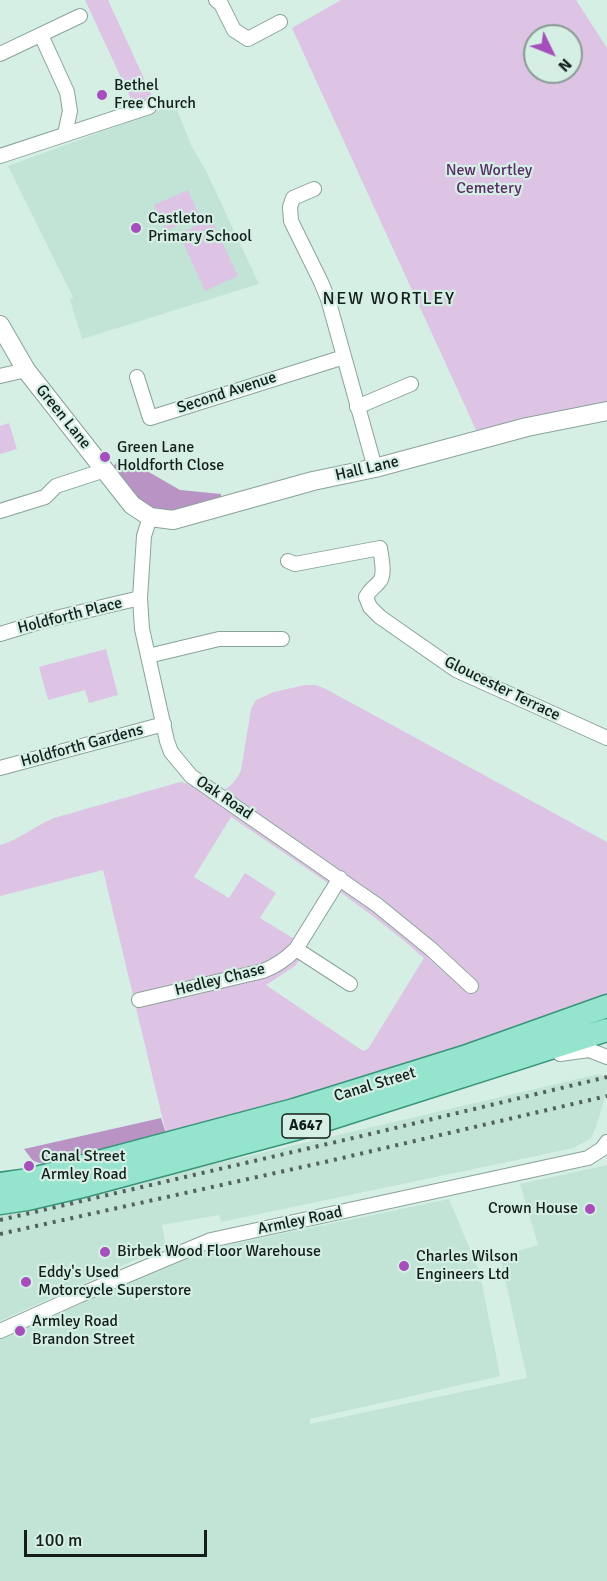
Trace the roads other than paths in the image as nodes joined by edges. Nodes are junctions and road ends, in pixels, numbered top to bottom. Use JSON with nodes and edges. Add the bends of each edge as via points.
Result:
{"nodes":[{"id":1,"x":216,"y":0,"type":"edge"},
{"id":2,"x":80,"y":16,"type":"dead end"},
{"id":3,"x":280,"y":22,"type":"dead end"},
{"id":4,"x":41,"y":35,"type":"junction"},
{"id":5,"x":0,"y":54,"type":"edge"},
{"id":6,"x":149,"y":106,"type":"dead end"},
{"id":7,"x":65,"y":134,"type":"junction"},
{"id":8,"x":0,"y":156,"type":"edge"},
{"id":9,"x":314,"y":189,"type":"dead end"},
{"id":10,"x":0,"y":325,"type":"edge"},
{"id":11,"x":344,"y":357,"type":"junction"},
{"id":12,"x":26,"y":370,"type":"junction"},
{"id":13,"x":0,"y":376,"type":"edge"},
{"id":14,"x":137,"y":377,"type":"dead end"},
{"id":15,"x":411,"y":384,"type":"dead end"},
{"id":16,"x":357,"y":407,"type":"junction"},
{"id":17,"x":607,"y":411,"type":"edge"},
{"id":18,"x":375,"y":468,"type":"junction"},
{"id":19,"x":105,"y":470,"type":"junction"},
{"id":20,"x":0,"y":511,"type":"edge"},
{"id":21,"x":150,"y":517,"type":"junction"},
{"id":22,"x":288,"y":561,"type":"dead end"},
{"id":23,"x":140,"y":598,"type":"junction"},
{"id":24,"x":0,"y":634,"type":"edge"},
{"id":25,"x":282,"y":639,"type":"dead end"},
{"id":26,"x":148,"y":656,"type":"junction"},
{"id":27,"x":164,"y":724,"type":"junction"},
{"id":28,"x":607,"y":738,"type":"edge"},
{"id":29,"x":0,"y":768,"type":"edge"},
{"id":30,"x":340,"y":878,"type":"junction"},
{"id":31,"x":296,"y":950,"type":"junction"},
{"id":32,"x":350,"y":984,"type":"dead end"},
{"id":33,"x":471,"y":986,"type":"dead end"},
{"id":34,"x":139,"y":1000,"type":"dead end"},
{"id":35,"x":607,"y":1006,"type":"edge"},
{"id":36,"x":607,"y":1030,"type":"edge"},
{"id":37,"x":607,"y":1057,"type":"edge"},
{"id":38,"x":512,"y":1060,"type":"junction"},
{"id":39,"x":607,"y":1142,"type":"edge"},
{"id":40,"x":0,"y":1184,"type":"edge"},
{"id":41,"x":0,"y":1203,"type":"edge"},
{"id":42,"x":0,"y":1331,"type":"edge"}],
"edges":[{"from":1,"to":3,"type":"street","via":[[234,30],[248,39]]},
{"from":2,"to":4,"type":"street"},
{"from":4,"to":5,"type":"street"},
{"from":4,"to":7,"type":"street","via":[[67,92],[70,111]]},
{"from":6,"to":7,"type":"street"},
{"from":7,"to":8,"type":"street"},
{"from":9,"to":11,"type":"street","via":[[293,198],[291,221],[321,282]]},
{"from":10,"to":12,"type":"street","name":"Green Lane"},
{"from":11,"to":14,"type":"street","name":"Second Avenue","via":[[150,418]]},
{"from":11,"to":16,"type":"street"},
{"from":12,"to":13,"type":"street"},
{"from":12,"to":19,"type":"street","name":"Green Lane"},
{"from":15,"to":16,"type":"street"},
{"from":16,"to":18,"type":"street"},
{"from":17,"to":18,"type":"street","name":"Hall Lane","via":[[527,426]]},
{"from":18,"to":21,"type":"street","name":"Hall Lane","via":[[173,520]]},
{"from":19,"to":20,"type":"street","via":[[56,486],[45,497]]},
{"from":19,"to":21,"type":"street","name":"Green Lane","via":[[132,505]]},
{"from":21,"to":23,"type":"street","name":"Oak Road","via":[[144,536]]},
{"from":22,"to":28,"type":"street","name":"Gloucester Terrace","via":[[295,564],[380,548],[382,577],[366,597],[370,608],[380,617],[456,670]]},
{"from":23,"to":24,"type":"street","name":"Holdforth Place"},
{"from":23,"to":26,"type":"street","name":"Oak Road"},
{"from":25,"to":26,"type":"street","via":[[219,639]]},
{"from":26,"to":27,"type":"street","name":"Oak Road"},
{"from":27,"to":29,"type":"street","name":"Holdforth Gardens"},
{"from":27,"to":30,"type":"street","name":"Oak Road","via":[[171,752],[191,776]]},
{"from":30,"to":31,"type":"street","name":"Hedley Chase"},
{"from":30,"to":33,"type":"street","name":"Oak Road","via":[[431,949]]},
{"from":31,"to":32,"type":"street"},
{"from":31,"to":34,"type":"street","name":"Hedley Chase","via":[[262,971]]},
{"from":35,"to":40,"type":"main road","name":"Canal Street","number":"A647","via":[[464,1057],[294,1110],[65,1171]]},
{"from":36,"to":38,"type":"main road","name":"Canal Street","number":"A647"},
{"from":37,"to":38,"type":"street","via":[[589,1050]]},
{"from":38,"to":41,"type":"main road","name":"Canal Street","number":"A647","via":[[303,1127],[87,1185]]},
{"from":39,"to":42,"type":"street","name":"Armley Road","via":[[588,1158],[211,1240]]}]}
